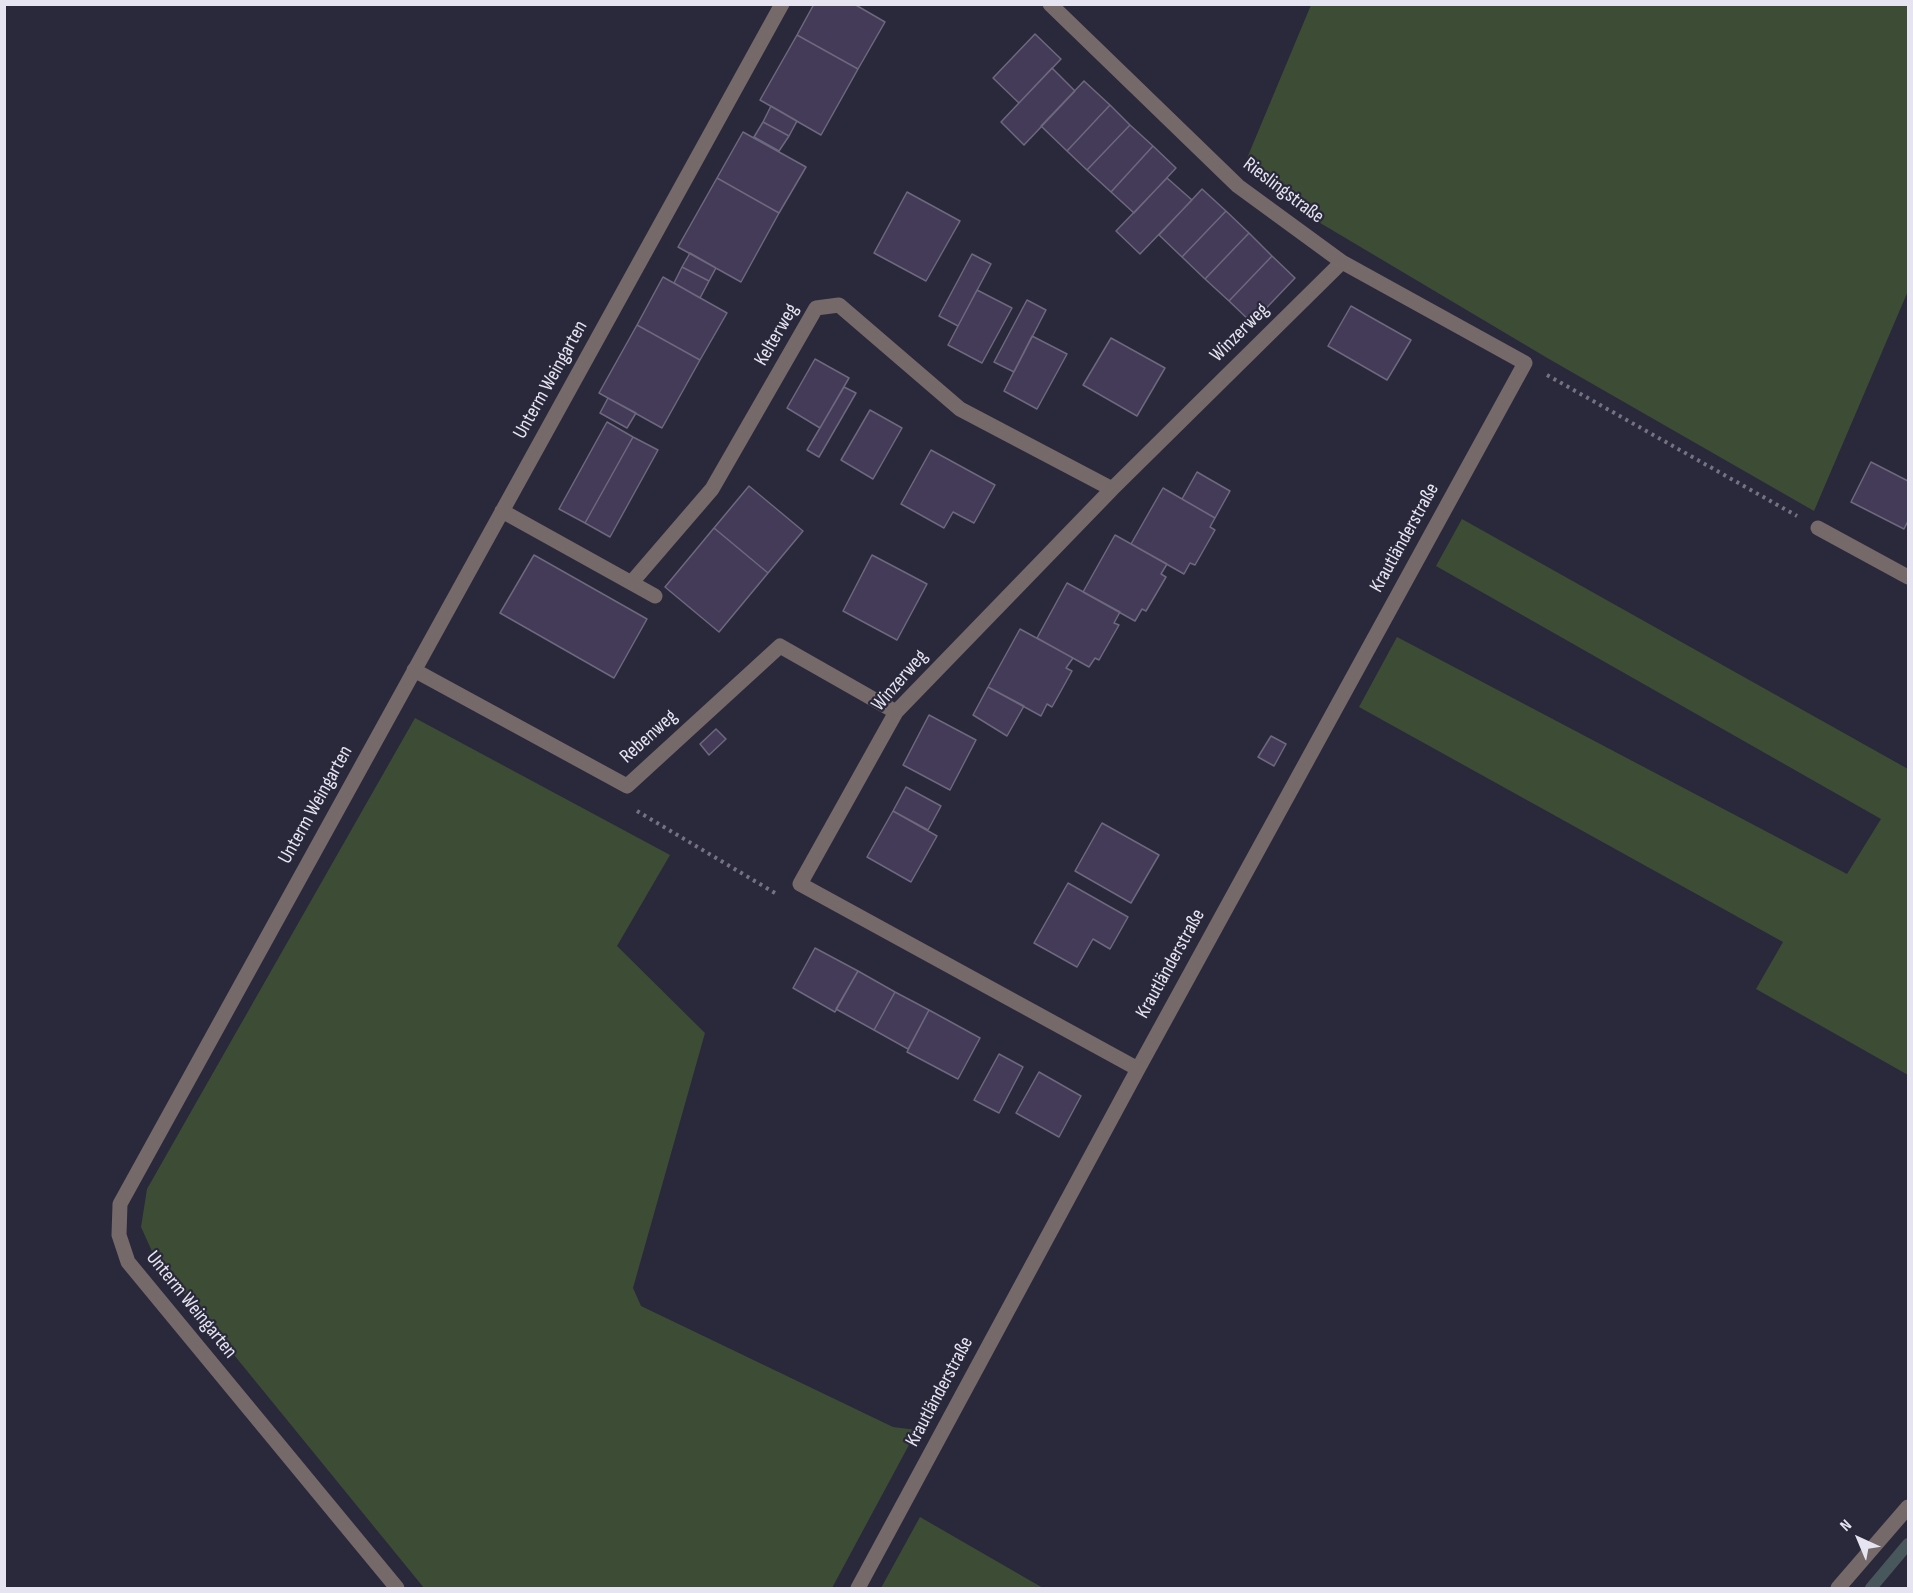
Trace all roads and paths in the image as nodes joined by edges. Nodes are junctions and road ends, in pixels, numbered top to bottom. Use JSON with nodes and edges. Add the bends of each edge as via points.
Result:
{"nodes":[{"id":1,"x":783,"y":4,"type":"edge"},
{"id":2,"x":1050,"y":4,"type":"edge"},
{"id":3,"x":1342,"y":262,"type":"junction"},
{"id":4,"x":1525,"y":363,"type":"junction"},
{"id":5,"x":1112,"y":489,"type":"junction"},
{"id":6,"x":502,"y":511,"type":"junction"},
{"id":7,"x":1818,"y":528,"type":"joint"},
{"id":8,"x":1908,"y":577,"type":"edge"},
{"id":9,"x":632,"y":582,"type":"junction"},
{"id":10,"x":655,"y":596,"type":"dead end"},
{"id":11,"x":414,"y":670,"type":"junction"},
{"id":12,"x":896,"y":712,"type":"junction"},
{"id":13,"x":627,"y":786,"type":"junction"},
{"id":14,"x":800,"y":884,"type":"junction"},
{"id":15,"x":1138,"y":1069,"type":"junction"},
{"id":16,"x":1908,"y":1507,"type":"edge"},
{"id":17,"x":397,"y":1588,"type":"edge"},
{"id":18,"x":858,"y":1588,"type":"edge"},
{"id":19,"x":1838,"y":1588,"type":"edge"}],
"edges":[{"from":1,"to":6,"type":"street","name":"Unterm Weingarten"},
{"from":2,"to":3,"type":"street","name":"Rieslingstraße","via":[[1238,186]]},
{"from":3,"to":4,"type":"street","name":"Rieslingstraße"},
{"from":3,"to":5,"type":"street","name":"Winzerweg"},
{"from":4,"to":7,"type":"path"},
{"from":4,"to":15,"type":"street","name":"Krautländerstraße"},
{"from":5,"to":9,"type":"street","name":"Kelterweg","via":[[960,409],[839,305],[816,308],[712,489]]},
{"from":5,"to":12,"type":"street","name":"Winzerweg"},
{"from":6,"to":9,"type":"street"},
{"from":6,"to":11,"type":"street","name":"Unterm Weingarten"},
{"from":7,"to":8,"type":"street"},
{"from":9,"to":10,"type":"street"},
{"from":11,"to":13,"type":"street","name":"Rebenweg"},
{"from":11,"to":17,"type":"street","name":"Unterm Weingarten","via":[[120,1204],[119,1235],[128,1262]]},
{"from":12,"to":13,"type":"street","name":"Rebenweg","via":[[780,645]]},
{"from":12,"to":14,"type":"street","name":"Winzerweg"},
{"from":13,"to":14,"type":"path","via":[[635,810],[775,894]]},
{"from":14,"to":15,"type":"street"},
{"from":15,"to":18,"type":"street","name":"Krautländerstraße"},
{"from":16,"to":19,"type":"street"}]}
